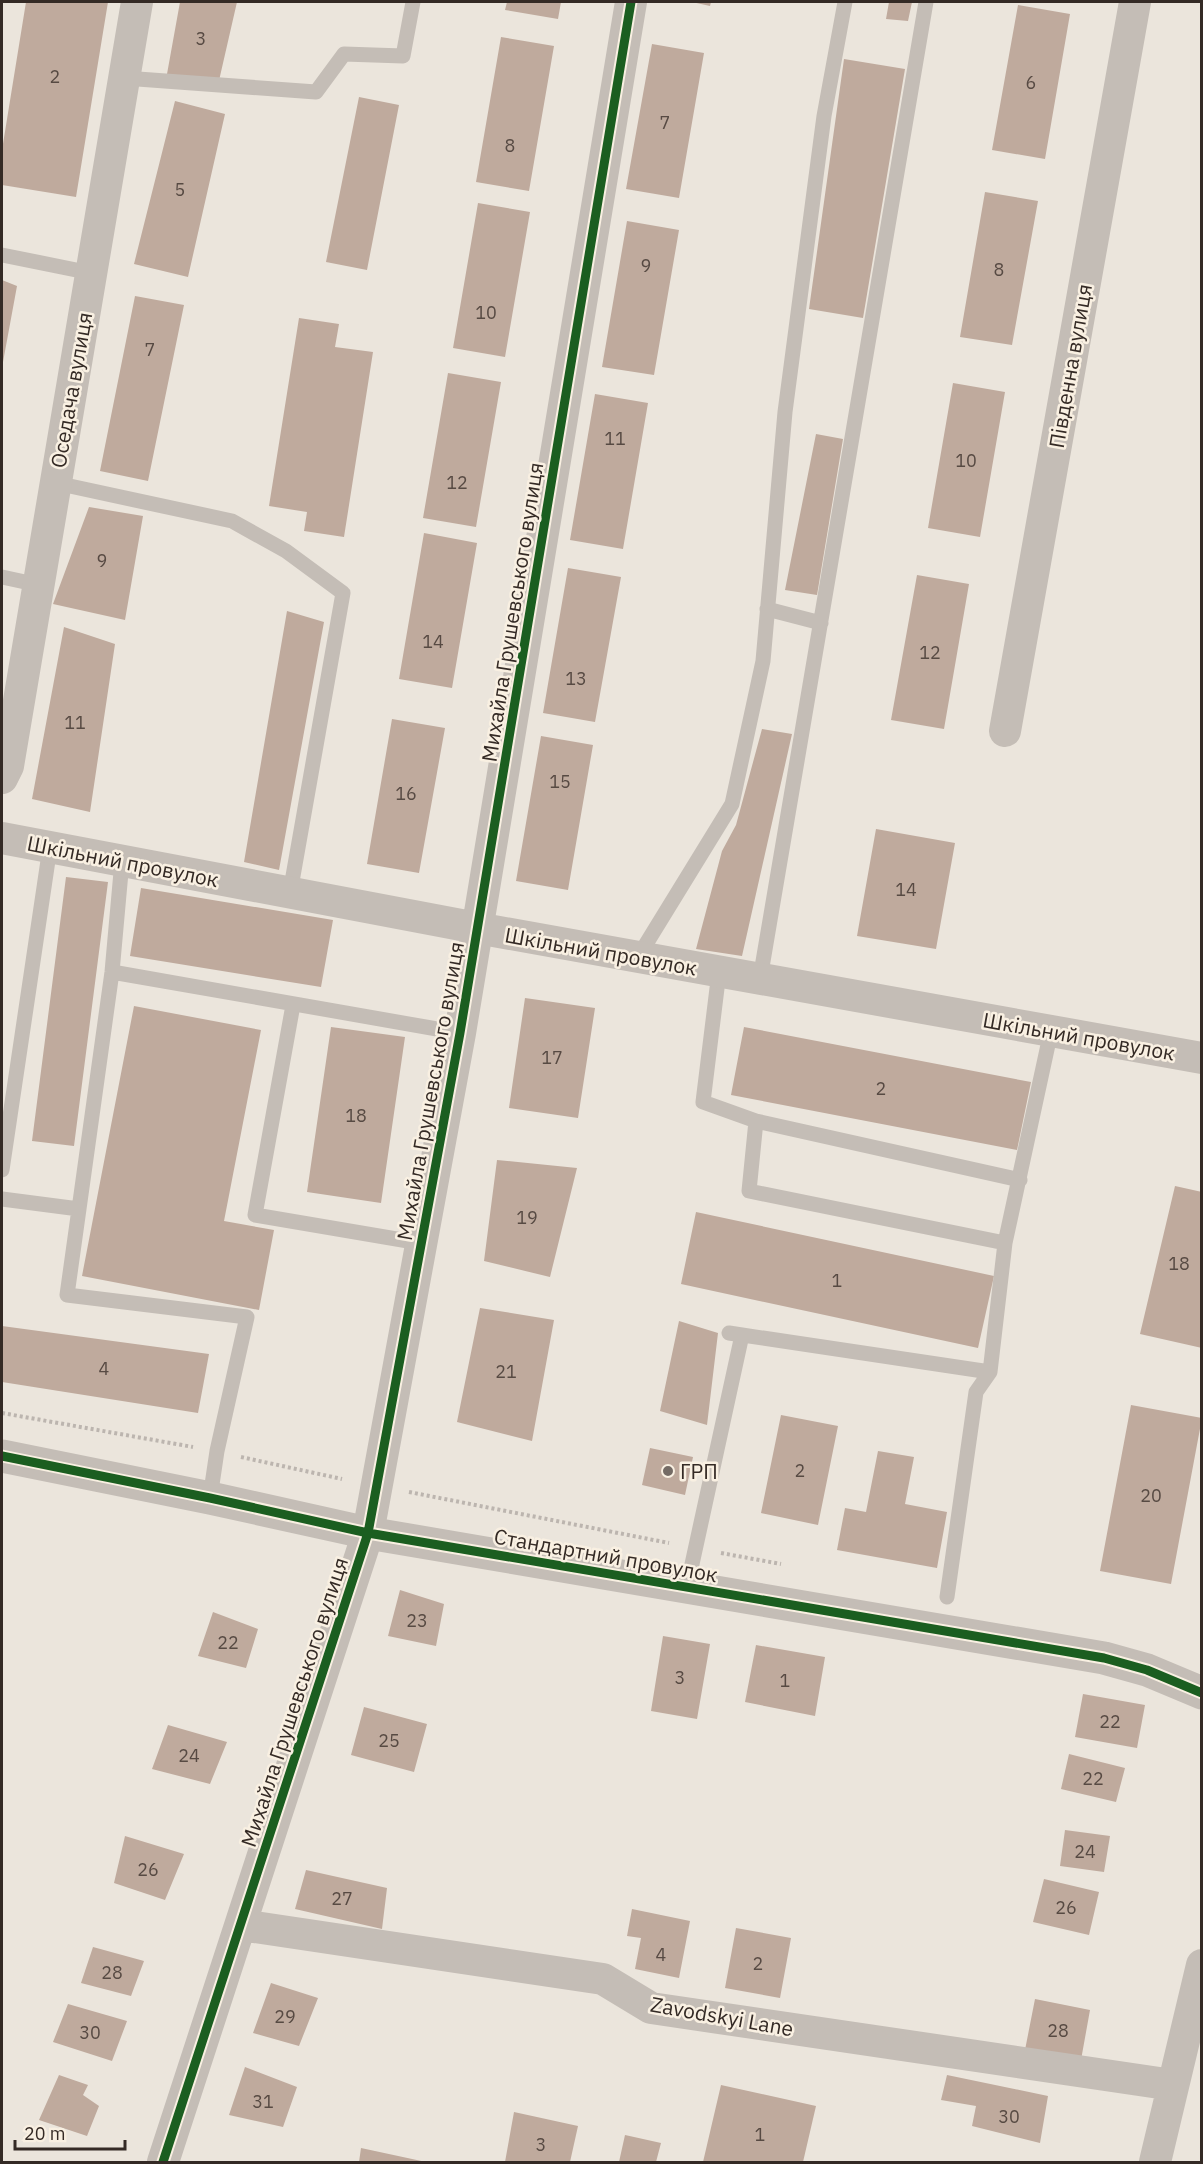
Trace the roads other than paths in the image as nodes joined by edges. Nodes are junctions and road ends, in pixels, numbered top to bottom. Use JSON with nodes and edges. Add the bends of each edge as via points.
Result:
{"nodes":[{"id":1,"x":137,"y":2,"type":"edge"},
{"id":2,"x":413,"y":2,"type":"edge"},
{"id":3,"x":631,"y":2,"type":"edge"},
{"id":4,"x":845,"y":2,"type":"edge"},
{"id":5,"x":926,"y":2,"type":"edge"},
{"id":6,"x":1135,"y":2,"type":"edge"},
{"id":7,"x":124,"y":78,"type":"junction"},
{"id":8,"x":2,"y":255,"type":"edge"},
{"id":9,"x":91,"y":273,"type":"junction"},
{"id":10,"x":56,"y":483,"type":"junction"},
{"id":11,"x":2,"y":577,"type":"edge"},
{"id":12,"x":39,"y":585,"type":"junction"},
{"id":13,"x":768,"y":609,"type":"junction"},
{"id":14,"x":821,"y":623,"type":"junction"},
{"id":15,"x":1005,"y":731,"type":"dead end"},
{"id":16,"x":2,"y":778,"type":"edge"},
{"id":17,"x":2,"y":838,"type":"edge"},
{"id":18,"x":50,"y":847,"type":"junction"},
{"id":19,"x":122,"y":861,"type":"junction"},
{"id":20,"x":290,"y":893,"type":"junction"},
{"id":21,"x":477,"y":928,"type":"junction"},
{"id":22,"x":638,"y":957,"type":"junction"},
{"id":23,"x":112,"y":972,"type":"junction"},
{"id":24,"x":719,"y":972,"type":"junction"},
{"id":25,"x":760,"y":980,"type":"junction"},
{"id":26,"x":293,"y":1005,"type":"junction"},
{"id":27,"x":1051,"y":1031,"type":"junction"},
{"id":28,"x":460,"y":1033,"type":"junction"},
{"id":29,"x":1202,"y":1058,"type":"edge"},
{"id":30,"x":756,"y":1121,"type":"junction"},
{"id":31,"x":2,"y":1170,"type":"edge"},
{"id":32,"x":1020,"y":1180,"type":"junction"},
{"id":33,"x":2,"y":1199,"type":"edge"},
{"id":34,"x":79,"y":1209,"type":"junction"},
{"id":35,"x":420,"y":1243,"type":"junction"},
{"id":36,"x":1005,"y":1243,"type":"junction"},
{"id":37,"x":990,"y":1372,"type":"junction"},
{"id":38,"x":2,"y":1456,"type":"edge"},
{"id":39,"x":210,"y":1498,"type":"junction"},
{"id":40,"x":369,"y":1533,"type":"junction"},
{"id":41,"x":687,"y":1587,"type":"junction"},
{"id":42,"x":947,"y":1597,"type":"dead end"},
{"id":43,"x":1202,"y":1693,"type":"edge"},
{"id":44,"x":241,"y":1925,"type":"junction"},
{"id":45,"x":1202,"y":1965,"type":"edge"},
{"id":46,"x":1173,"y":2085,"type":"junction"},
{"id":47,"x":163,"y":2163,"type":"edge"},
{"id":48,"x":1155,"y":2163,"type":"edge"}],
"edges":[{"from":1,"to":7,"type":"street","name":"Оседача вулиця"},
{"from":2,"to":7,"type":"lane","via":[[403,56],[344,54],[316,92]]},
{"from":3,"to":21,"type":"street","name":"Михайла Грушевського вулиця"},
{"from":4,"to":13,"type":"lane","via":[[824,116],[787,400]]},
{"from":5,"to":14,"type":"lane"},
{"from":6,"to":15,"type":"street","name":"Південна вулиця"},
{"from":7,"to":9,"type":"street","name":"Оседача вулиця"},
{"from":8,"to":9,"type":"lane"},
{"from":9,"to":10,"type":"street","name":"Оседача вулиця"},
{"from":10,"to":12,"type":"street","name":"Оседача вулиця"},
{"from":10,"to":20,"type":"lane","via":[[232,521],[286,551],[343,593]]},
{"from":11,"to":12,"type":"lane"},
{"from":12,"to":16,"type":"street","name":"Оседача вулиця","via":[[8,766]]},
{"from":13,"to":14,"type":"lane"},
{"from":13,"to":22,"type":"lane","via":[[763,661],[732,804]]},
{"from":14,"to":25,"type":"lane"},
{"from":17,"to":18,"type":"street","name":"Шкільний провулок"},
{"from":18,"to":19,"type":"street","name":"Шкільний провулок"},
{"from":18,"to":31,"type":"lane"},
{"from":19,"to":20,"type":"street","name":"Шкільний провулок"},
{"from":19,"to":23,"type":"lane"},
{"from":20,"to":21,"type":"street","name":"Шкільний провулок"},
{"from":21,"to":22,"type":"street","name":"Шкільний провулок"},
{"from":21,"to":28,"type":"street","name":"Михайла Грушевського вулиця"},
{"from":22,"to":24,"type":"street","name":"Шкільний провулок"},
{"from":23,"to":26,"type":"lane"},
{"from":23,"to":34,"type":"lane"},
{"from":24,"to":25,"type":"street","name":"Шкільний провулок"},
{"from":24,"to":30,"type":"lane","via":[[703,1102]]},
{"from":25,"to":27,"type":"street","name":"Шкільний провулок"},
{"from":26,"to":28,"type":"lane"},
{"from":26,"to":35,"type":"lane","via":[[255,1215]]},
{"from":27,"to":29,"type":"street","name":"Шкільний провулок"},
{"from":27,"to":32,"type":"lane"},
{"from":28,"to":35,"type":"street","name":"Михайла Грушевського вулиця"},
{"from":30,"to":32,"type":"lane"},
{"from":30,"to":36,"type":"lane","via":[[749,1191]]},
{"from":32,"to":36,"type":"lane"},
{"from":33,"to":34,"type":"lane"},
{"from":34,"to":39,"type":"lane","via":[[67,1295],[247,1317]]},
{"from":35,"to":40,"type":"street","name":"Михайла Грушевського вулиця"},
{"from":36,"to":37,"type":"lane"},
{"from":37,"to":41,"type":"lane","via":[[735,1334]]},
{"from":37,"to":42,"type":"lane","via":[[976,1392]]},
{"from":38,"to":39,"type":"street","name":"Стандартний провулок"},
{"from":39,"to":40,"type":"street","name":"Стандартний провулок"},
{"from":40,"to":41,"type":"street","name":"Стандартний провулок"},
{"from":40,"to":44,"type":"street","name":"Михайла Грушевського вулиця"},
{"from":41,"to":43,"type":"street","name":"Стандартний провулок","via":[[1104,1658],[1147,1670]]},
{"from":44,"to":46,"type":"street","name":"Zavodskyi Lane","via":[[603,1979],[651,2008]]},
{"from":44,"to":47,"type":"street","name":"Михайла Грушевського вулиця"},
{"from":45,"to":46,"type":"street"},
{"from":46,"to":48,"type":"street"}]}
